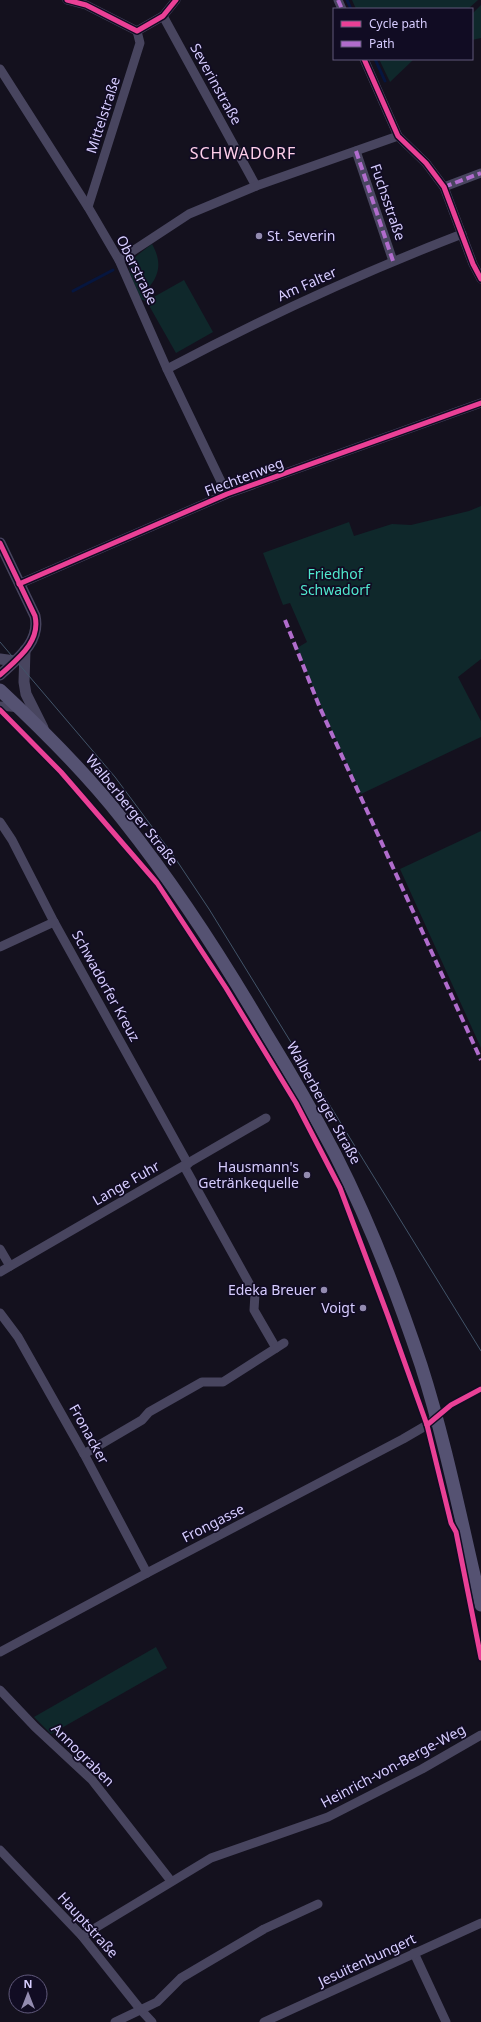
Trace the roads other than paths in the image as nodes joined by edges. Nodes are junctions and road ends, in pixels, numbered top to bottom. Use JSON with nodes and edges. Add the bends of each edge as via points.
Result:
{"nodes":[{"id":1,"x":67,"y":0,"type":"edge"},
{"id":2,"x":176,"y":0,"type":"edge"},
{"id":3,"x":163,"y":16,"type":"junction"},
{"id":4,"x":137,"y":31,"type":"junction"},
{"id":5,"x":364,"y":60,"type":"edge"},
{"id":6,"x":0,"y":69,"type":"edge"},
{"id":7,"x":398,"y":136,"type":"junction"},
{"id":8,"x":356,"y":151,"type":"junction"},
{"id":9,"x":481,"y":173,"type":"edge"},
{"id":10,"x":256,"y":186,"type":"junction"},
{"id":11,"x":444,"y":187,"type":"junction"},
{"id":12,"x":88,"y":207,"type":"junction"},
{"id":13,"x":462,"y":234,"type":"junction"},
{"id":14,"x":119,"y":260,"type":"junction"},
{"id":15,"x":393,"y":261,"type":"junction"},
{"id":16,"x":481,"y":279,"type":"edge"},
{"id":17,"x":167,"y":369,"type":"junction"},
{"id":18,"x":481,"y":403,"type":"edge"},
{"id":19,"x":227,"y":494,"type":"junction"},
{"id":20,"x":0,"y":544,"type":"edge"},
{"id":21,"x":19,"y":584,"type":"junction"},
{"id":22,"x":25,"y":650,"type":"junction"},
{"id":23,"x":0,"y":659,"type":"edge"},
{"id":24,"x":15,"y":660,"type":"junction"},
{"id":25,"x":0,"y":675,"type":"edge"},
{"id":26,"x":0,"y":690,"type":"edge"},
{"id":27,"x":0,"y":706,"type":"edge"},
{"id":28,"x":20,"y":708,"type":"junction"},
{"id":29,"x":45,"y":732,"type":"junction"},
{"id":30,"x":0,"y":822,"type":"edge"},
{"id":31,"x":54,"y":922,"type":"junction"},
{"id":32,"x":0,"y":947,"type":"edge"},
{"id":33,"x":266,"y":1118,"type":"dead end"},
{"id":34,"x":186,"y":1165,"type":"junction"},
{"id":35,"x":0,"y":1249,"type":"edge"},
{"id":36,"x":10,"y":1266,"type":"junction"},
{"id":37,"x":0,"y":1272,"type":"edge"},
{"id":38,"x":0,"y":1313,"type":"edge"},
{"id":39,"x":284,"y":1343,"type":"dead end"},
{"id":40,"x":276,"y":1348,"type":"junction"},
{"id":41,"x":437,"y":1416,"type":"junction"},
{"id":42,"x":84,"y":1454,"type":"junction"},
{"id":43,"x":147,"y":1573,"type":"junction"},
{"id":44,"x":481,"y":1605,"type":"edge"},
{"id":45,"x":0,"y":1652,"type":"edge"},
{"id":46,"x":0,"y":1690,"type":"edge"},
{"id":47,"x":481,"y":1734,"type":"edge"},
{"id":48,"x":0,"y":1850,"type":"edge"},
{"id":49,"x":170,"y":1881,"type":"junction"},
{"id":50,"x":318,"y":1904,"type":"dead end"},
{"id":51,"x":481,"y":1923,"type":"edge"},
{"id":52,"x":82,"y":1936,"type":"junction"},
{"id":53,"x":414,"y":1953,"type":"junction"},
{"id":54,"x":140,"y":2009,"type":"junction"},
{"id":55,"x":115,"y":2022,"type":"edge"},
{"id":56,"x":152,"y":2022,"type":"edge"},
{"id":57,"x":264,"y":2022,"type":"edge"},
{"id":58,"x":446,"y":2022,"type":"edge"}],
"edges":[{"from":1,"to":4,"type":"street","via":[[86,5]]},
{"from":2,"to":3,"type":"street"},
{"from":3,"to":4,"type":"street"},
{"from":3,"to":10,"type":"street","name":"Severinstraße"},
{"from":4,"to":12,"type":"street","name":"Mittelstraße","via":[[140,43]]},
{"from":5,"to":7,"type":"street"},
{"from":6,"to":12,"type":"street","name":"Oberstraße"},
{"from":7,"to":8,"type":"street"},
{"from":7,"to":11,"type":"street","via":[[426,163]]},
{"from":8,"to":10,"type":"street"},
{"from":8,"to":15,"type":"street","name":"Fuchsstraße"},
{"from":9,"to":11,"type":"street"},
{"from":10,"to":14,"type":"street","via":[[189,214]]},
{"from":11,"to":13,"type":"street"},
{"from":12,"to":14,"type":"street","name":"Oberstraße"},
{"from":13,"to":15,"type":"street","name":"Am Falter"},
{"from":13,"to":16,"type":"street"},
{"from":14,"to":17,"type":"street","name":"Oberstraße"},
{"from":15,"to":17,"type":"street","name":"Am Falter","via":[[244,328]]},
{"from":17,"to":19,"type":"street","name":"Oberstraße"},
{"from":18,"to":19,"type":"street","name":"Flechtenweg"},
{"from":19,"to":21,"type":"street","name":"Flechtenweg"},
{"from":20,"to":21,"type":"street"},
{"from":21,"to":22,"type":"street","via":[[37,624],[33,640]]},
{"from":22,"to":24,"type":"street"},
{"from":22,"to":29,"type":"street","via":[[26,694]]},
{"from":23,"to":24,"type":"street"},
{"from":24,"to":25,"type":"street"},
{"from":26,"to":28,"type":"main road","name":"Walberberger Straße"},
{"from":27,"to":28,"type":"street"},
{"from":28,"to":29,"type":"main road","name":"Walberberger Straße"},
{"from":29,"to":41,"type":"main road","name":"Walberberger Straße","via":[[122,818],[166,876],[235,979],[305,1098],[336,1155],[372,1232]]},
{"from":30,"to":31,"type":"street","name":"Schwadorfer Kreuz","via":[[12,840]]},
{"from":31,"to":32,"type":"street"},
{"from":31,"to":34,"type":"street","name":"Schwadorfer Kreuz"},
{"from":33,"to":34,"type":"street","name":"Lange Fuhr"},
{"from":34,"to":36,"type":"street","name":"Lange Fuhr"},
{"from":34,"to":40,"type":"street","name":"Schwadorfer Kreuz","via":[[255,1294],[254,1310]]},
{"from":35,"to":36,"type":"street"},
{"from":36,"to":37,"type":"street","name":"Lange Fuhr"},
{"from":38,"to":42,"type":"street","name":"Fronacker","via":[[18,1337]]},
{"from":39,"to":40,"type":"street"},
{"from":40,"to":42,"type":"street","via":[[223,1382],[202,1382]]},
{"from":41,"to":43,"type":"street","name":"Frongasse","via":[[403,1440]]},
{"from":41,"to":44,"type":"main road","name":"Walberberger Straße"},
{"from":42,"to":43,"type":"street","name":"Fronacker"},
{"from":43,"to":45,"type":"street","name":"Frongasse"},
{"from":46,"to":49,"type":"street","name":"Annograben","via":[[92,1780]]},
{"from":47,"to":49,"type":"street","name":"Heinrich-von-Berge-Weg","via":[[408,1776],[328,1817],[211,1858]]},
{"from":48,"to":52,"type":"street","name":"Hauptstraße"},
{"from":49,"to":52,"type":"street","name":"Heinrich-von-Berge-Weg"},
{"from":50,"to":54,"type":"street","via":[[264,1929],[181,1978],[157,2002]]},
{"from":51,"to":53,"type":"street","name":"Jesuitenbungert"},
{"from":52,"to":54,"type":"street","name":"Hauptstraße"},
{"from":53,"to":57,"type":"street","name":"Jesuitenbungert"},
{"from":53,"to":58,"type":"street"},
{"from":54,"to":55,"type":"street"},
{"from":54,"to":56,"type":"street","name":"Hauptstraße"}]}
